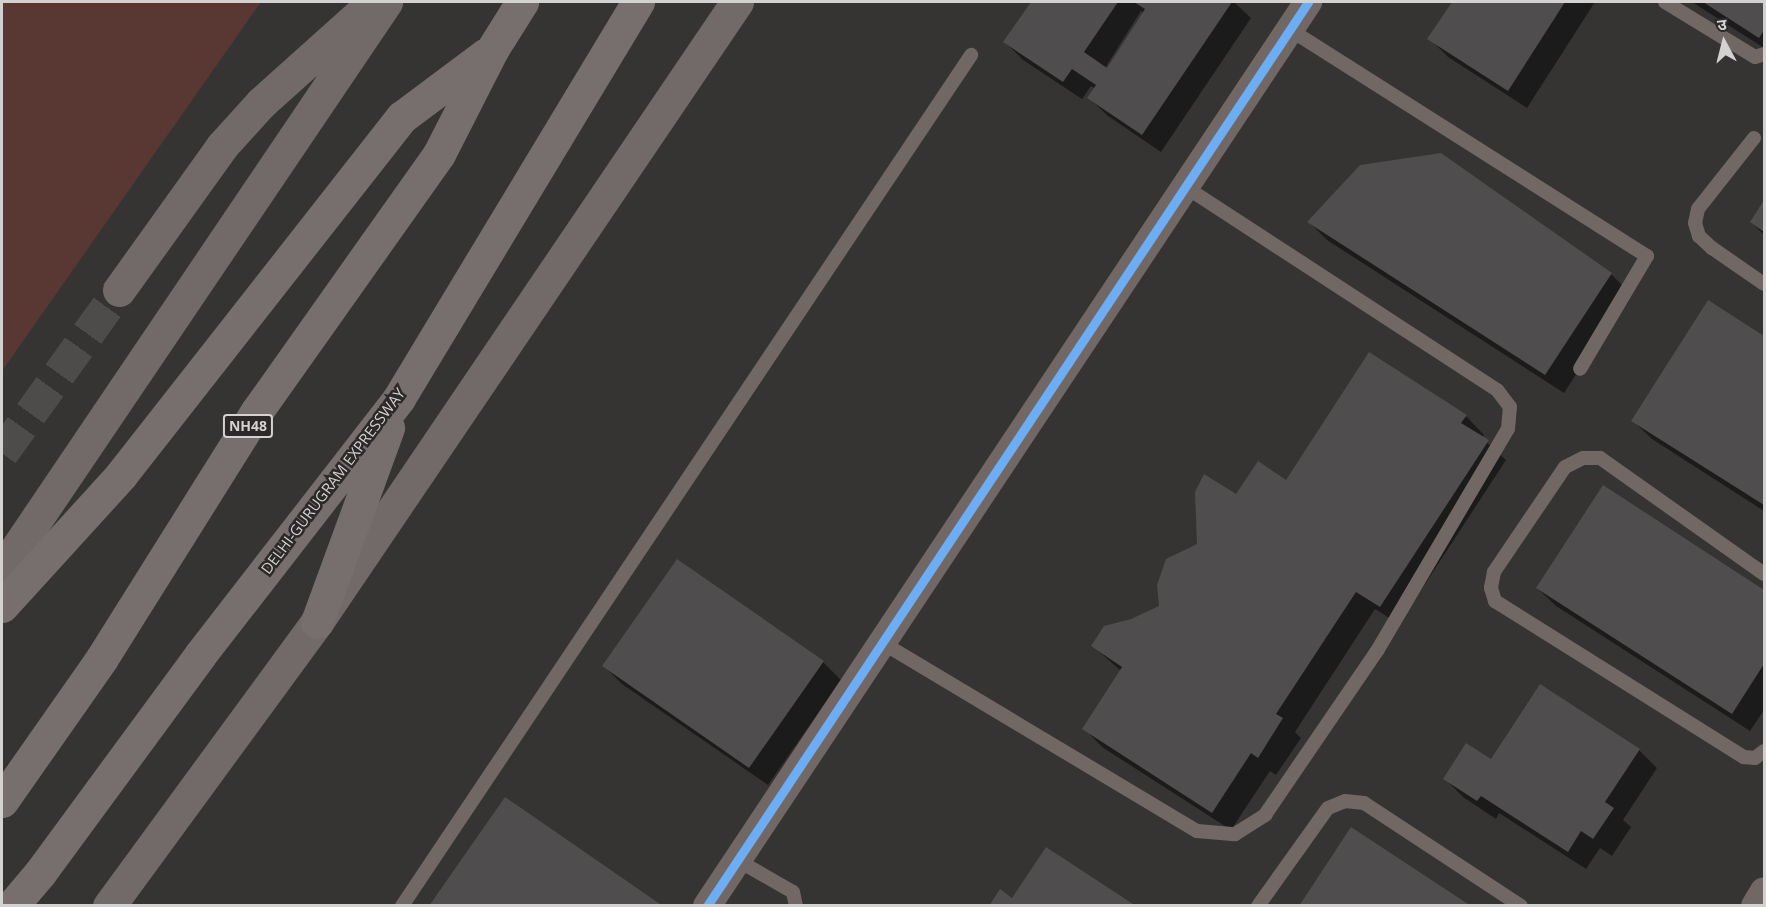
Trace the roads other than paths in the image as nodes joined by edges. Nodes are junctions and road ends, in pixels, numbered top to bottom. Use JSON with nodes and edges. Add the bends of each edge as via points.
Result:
{"nodes":[{"id":1,"x":374,"y":2,"type":"edge"},
{"id":2,"x":386,"y":2,"type":"edge"},
{"id":3,"x":522,"y":2,"type":"edge"},
{"id":4,"x":639,"y":2,"type":"edge"},
{"id":5,"x":737,"y":2,"type":"edge"},
{"id":6,"x":1308,"y":2,"type":"edge"},
{"id":7,"x":1665,"y":2,"type":"edge"},
{"id":8,"x":1289,"y":29,"type":"junction"},
{"id":9,"x":492,"y":50,"type":"junction"},
{"id":10,"x":1764,"y":54,"type":"edge"},
{"id":11,"x":971,"y":55,"type":"dead end"},
{"id":12,"x":1754,"y":138,"type":"dead end"},
{"id":13,"x":1184,"y":186,"type":"junction"},
{"id":14,"x":1764,"y":284,"type":"edge"},
{"id":15,"x":119,"y":290,"type":"tunnel mouth"},
{"id":16,"x":1580,"y":369,"type":"dead end"},
{"id":17,"x":399,"y":398,"type":"junction"},
{"id":18,"x":2,"y":570,"type":"edge"},
{"id":19,"x":1764,"y":574,"type":"edge"},
{"id":20,"x":2,"y":606,"type":"edge"},
{"id":21,"x":317,"y":622,"type":"junction"},
{"id":22,"x":881,"y":642,"type":"junction"},
{"id":23,"x":1764,"y":751,"type":"edge"},
{"id":24,"x":2,"y":801,"type":"edge"},
{"id":25,"x":737,"y":860,"type":"junction"},
{"id":26,"x":1764,"y":891,"type":"edge"},
{"id":27,"x":12,"y":906,"type":"edge"},
{"id":28,"x":109,"y":906,"type":"edge"},
{"id":29,"x":402,"y":906,"type":"edge"},
{"id":30,"x":707,"y":906,"type":"edge"},
{"id":31,"x":796,"y":906,"type":"edge"},
{"id":32,"x":1258,"y":906,"type":"edge"},
{"id":33,"x":1521,"y":906,"type":"edge"},
{"id":34,"x":1755,"y":906,"type":"edge"}],
"edges":[{"from":1,"to":15,"type":"main road","via":[[261,103],[222,146]]},
{"from":2,"to":18,"type":"main road"},
{"from":3,"to":9,"type":"highway","number":"NH48"},
{"from":4,"to":17,"type":"highway","name":"DELHI-GURUGRAM EXPRESSWAY"},
{"from":5,"to":21,"type":"main road"},
{"from":6,"to":8,"type":"street"},
{"from":7,"to":10,"type":"lane","via":[[1755,57]]},
{"from":8,"to":13,"type":"street"},
{"from":8,"to":16,"type":"lane","via":[[1647,256]]},
{"from":9,"to":20,"type":"highway","via":[[402,117],[121,475]]},
{"from":9,"to":24,"type":"highway","number":"NH48","via":[[439,154],[257,411],[102,658]]},
{"from":11,"to":29,"type":"lane"},
{"from":12,"to":14,"type":"lane","via":[[1698,209],[1695,223],[1699,236]]},
{"from":13,"to":22,"type":"street"},
{"from":13,"to":22,"type":"lane","via":[[1497,390],[1510,407],[1508,429],[1377,651],[1265,815],[1235,834],[1197,831]]},
{"from":17,"to":21,"type":"highway"},
{"from":17,"to":27,"type":"highway","name":"DELHI-GURUGRAM EXPRESSWAY"},
{"from":19,"to":23,"type":"lane","via":[[1600,458],[1583,458],[1565,467],[1494,572],[1491,588],[1495,601],[1743,757],[1755,758]]},
{"from":21,"to":28,"type":"main road"},
{"from":22,"to":25,"type":"street"},
{"from":25,"to":30,"type":"street"},
{"from":25,"to":31,"type":"lane","via":[[793,892]]},
{"from":26,"to":34,"type":"street"},
{"from":32,"to":33,"type":"lane","via":[[1328,808],[1345,801],[1364,803]]}]}
